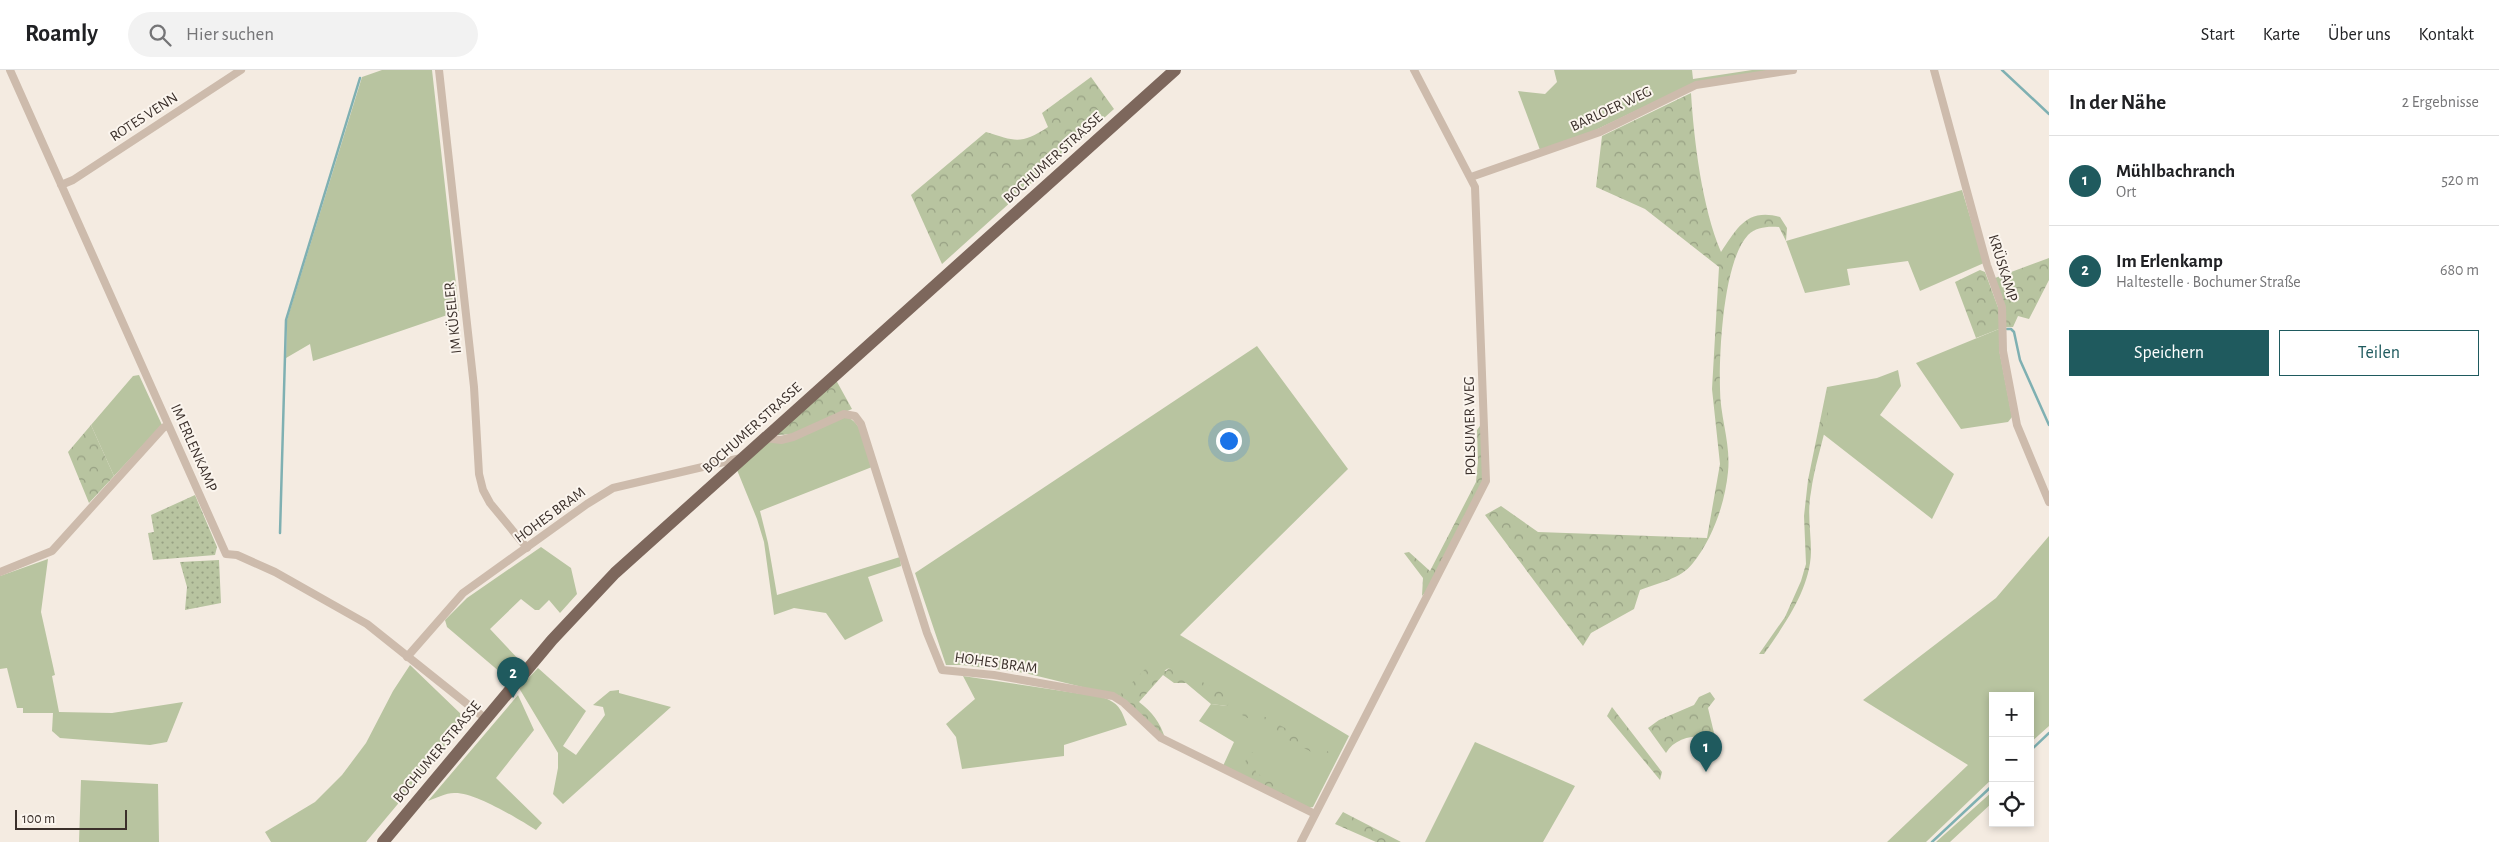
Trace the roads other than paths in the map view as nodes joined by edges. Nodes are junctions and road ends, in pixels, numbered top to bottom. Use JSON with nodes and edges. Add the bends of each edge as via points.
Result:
{"nodes":[{"id":1,"x":10,"y":70,"type":"edge"},
{"id":2,"x":241,"y":70,"type":"edge"},
{"id":3,"x":438,"y":70,"type":"edge"},
{"id":4,"x":1174,"y":70,"type":"edge"},
{"id":5,"x":1414,"y":70,"type":"edge"},
{"id":6,"x":1793,"y":70,"type":"edge"},
{"id":7,"x":1934,"y":70,"type":"edge"},
{"id":8,"x":1471,"y":177,"type":"junction"},
{"id":9,"x":61,"y":185,"type":"junction"},
{"id":10,"x":168,"y":425,"type":"junction"},
{"id":11,"x":765,"y":438,"type":"junction"},
{"id":12,"x":743,"y":458,"type":"junction"},
{"id":13,"x":2049,"y":502,"type":"edge"},
{"id":14,"x":527,"y":548,"type":"junction"},
{"id":15,"x":0,"y":572,"type":"edge"},
{"id":16,"x":407,"y":657,"type":"junction"},
{"id":17,"x":486,"y":719,"type":"junction"},
{"id":18,"x":1316,"y":814,"type":"junction"},
{"id":19,"x":383,"y":842,"type":"edge"},
{"id":20,"x":1301,"y":842,"type":"edge"}],
"edges":[{"from":1,"to":9,"type":"street","name":"IM ERLENKAMP"},
{"from":2,"to":9,"type":"street","name":"ROTES VENN"},
{"from":3,"to":14,"type":"street","name":"IM KÜSELER","via":[[474,387],[479,474],[490,503]]},
{"from":4,"to":11,"type":"main road","name":"BOCHUMER STRASSE"},
{"from":5,"to":8,"type":"street","name":"POLSUMER WEG"},
{"from":6,"to":8,"type":"street","name":"BARLOER WEG","via":[[1696,85],[1600,132]]},
{"from":7,"to":13,"type":"street","name":"KRÜSKAMP","via":[[1987,265],[2002,306],[2003,351],[2017,425]]},
{"from":8,"to":18,"type":"street","name":"POLSUMER WEG","via":[[1475,187],[1486,481]]},
{"from":9,"to":10,"type":"street","name":"IM ERLENKAMP"},
{"from":10,"to":15,"type":"street","via":[[52,551]]},
{"from":10,"to":16,"type":"street","name":"IM ERLENKAMP","via":[[226,554],[237,555],[274,572],[367,624]]},
{"from":11,"to":12,"type":"main road","name":"BOCHUMER STRASSE"},
{"from":11,"to":18,"type":"street","name":"HOHES BRAM","via":[[787,438],[844,414],[855,416],[861,424],[927,633],[942,670],[994,675],[1113,696],[1161,738]]},
{"from":12,"to":14,"type":"street","name":"HOHES BRAM","via":[[614,488],[586,504]]},
{"from":12,"to":17,"type":"main road","name":"BOCHUMER STRASSE","via":[[615,574],[552,640]]},
{"from":14,"to":16,"type":"street","name":"HOHES BRAM","via":[[463,593]]},
{"from":16,"to":17,"type":"street","name":"IM ERLENKAMP"},
{"from":17,"to":19,"type":"main road","name":"BOCHUMER STRASSE"},
{"from":18,"to":20,"type":"street","name":"POLSUMER WEG"}]}
